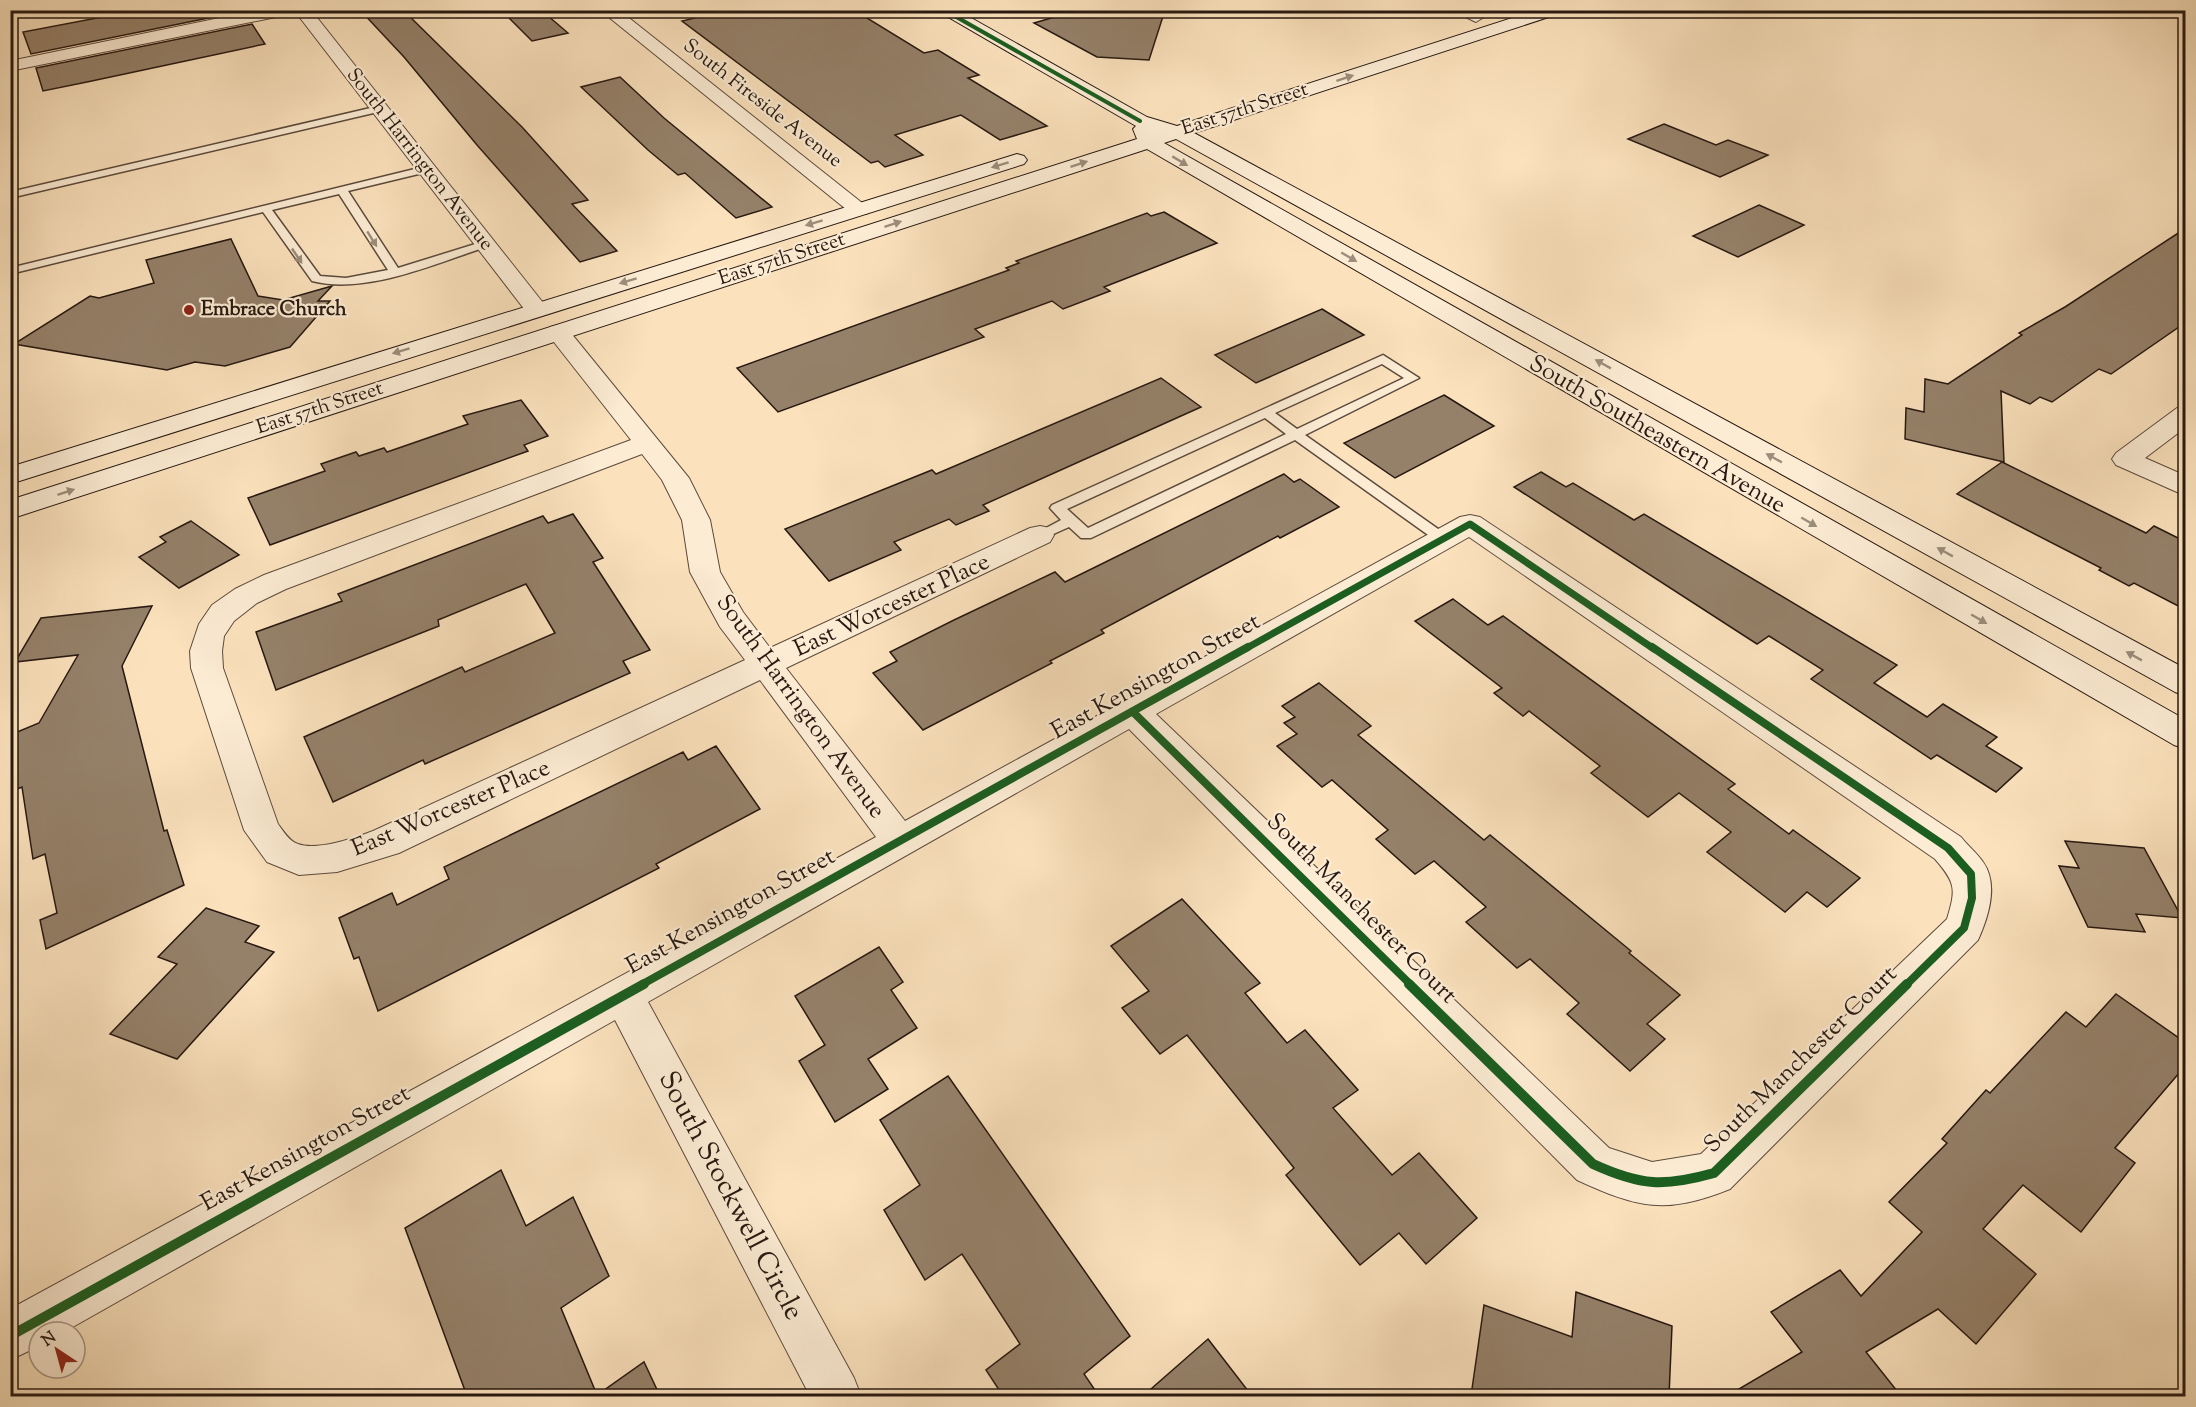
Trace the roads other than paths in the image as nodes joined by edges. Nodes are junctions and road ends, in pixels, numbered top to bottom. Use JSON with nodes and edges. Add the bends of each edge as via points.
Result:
{"nodes":[{"id":1,"x":286,"y":10,"type":"edge"},
{"id":2,"x":302,"y":10,"type":"edge"},
{"id":3,"x":608,"y":10,"type":"edge"},
{"id":4,"x":944,"y":10,"type":"edge"},
{"id":5,"x":1497,"y":10,"type":"edge"},
{"id":6,"x":1555,"y":10,"type":"edge"},
{"id":7,"x":1467,"y":14,"type":"edge"},
{"id":8,"x":10,"y":66,"type":"edge"},
{"id":9,"x":1196,"y":104,"type":"dead end"},
{"id":10,"x":379,"y":109,"type":"junction"},
{"id":11,"x":1176,"y":121,"type":"junction"},
{"id":12,"x":1135,"y":130,"type":"junction"},
{"id":13,"x":1039,"y":153,"type":"dead end"},
{"id":14,"x":427,"y":170,"type":"junction"},
{"id":15,"x":341,"y":189,"type":"junction"},
{"id":16,"x":10,"y":195,"type":"edge"},
{"id":17,"x":264,"y":207,"type":"junction"},
{"id":18,"x":859,"y":210,"type":"junction"},
{"id":19,"x":485,"y":244,"type":"junction"},
{"id":20,"x":10,"y":271,"type":"edge"},
{"id":21,"x":395,"y":272,"type":"junction"},
{"id":22,"x":537,"y":309,"type":"junction"},
{"id":23,"x":558,"y":332,"type":"junction"},
{"id":24,"x":1266,"y":413,"type":"junction"},
{"id":25,"x":2186,"y":414,"type":"edge"},
{"id":26,"x":1296,"y":434,"type":"junction"},
{"id":27,"x":647,"y":443,"type":"junction"},
{"id":28,"x":177,"y":456,"type":"junction"},
{"id":29,"x":10,"y":476,"type":"edge"},
{"id":30,"x":2186,"y":487,"type":"edge"},
{"id":31,"x":10,"y":510,"type":"edge"},
{"id":32,"x":1070,"y":521,"type":"junction"},
{"id":33,"x":1457,"y":532,"type":"junction"},
{"id":34,"x":1040,"y":535,"type":"joint"},
{"id":35,"x":765,"y":666,"type":"junction"},
{"id":36,"x":2186,"y":684,"type":"edge"},
{"id":37,"x":1133,"y":712,"type":"junction"},
{"id":38,"x":2186,"y":736,"type":"edge"},
{"id":39,"x":899,"y":840,"type":"junction"},
{"id":40,"x":623,"y":995,"type":"junction"},
{"id":41,"x":10,"y":1336,"type":"edge"},
{"id":42,"x":836,"y":1396,"type":"edge"}],
"edges":[{"from":1,"to":8,"type":"main road"},
{"from":2,"to":10,"type":"main road","name":"South Harrington Avenue"},
{"from":3,"to":18,"type":"main road","name":"South Fireside Avenue"},
{"from":4,"to":12,"type":"main road","name":"South Southeastern Avenue"},
{"from":5,"to":7,"type":"main road","name":"East 57th Street"},
{"from":11,"to":6,"type":"main road","name":"East 57th Street","one_way":true},
{"from":7,"to":9,"type":"main road","name":"East 57th Street"},
{"from":10,"to":14,"type":"main road","name":"South Harrington Avenue"},
{"from":10,"to":16,"type":"lane"},
{"from":11,"to":12,"type":"main road","name":"South Southeastern Avenue"},
{"from":36,"to":11,"type":"main road","name":"South Southeastern Avenue","one_way":true},
{"from":23,"to":12,"type":"main road","name":"East 57th Street","one_way":true},
{"from":12,"to":38,"type":"main road","name":"South Southeastern Avenue","one_way":true},
{"from":13,"to":18,"type":"main road","name":"East 57th Street","one_way":true},
{"from":14,"to":15,"type":"lane"},
{"from":14,"to":19,"type":"main road","name":"South Harrington Avenue"},
{"from":15,"to":17,"type":"lane"},
{"from":15,"to":21,"type":"lane","one_way":true},
{"from":17,"to":20,"type":"lane"},
{"from":17,"to":21,"type":"lane","one_way":true,"via":[[316,279],[349,282]]},
{"from":18,"to":22,"type":"main road","name":"East 57th Street","one_way":true},
{"from":19,"to":21,"type":"lane"},
{"from":19,"to":22,"type":"main road","name":"South Harrington Avenue"},
{"from":22,"to":28,"type":"main road","via":[[534,318],[506,332],[347,387]]},
{"from":22,"to":29,"type":"main road","name":"East 57th Street","one_way":true},
{"from":23,"to":27,"type":"main road","name":"South Harrington Avenue"},
{"from":23,"to":28,"type":"main road","name":"East 57th Street"},
{"from":24,"to":26,"type":"lane"},
{"from":24,"to":26,"type":"lane","via":[[1383,359],[1413,378]]},
{"from":24,"to":32,"type":"lane","via":[[1057,508]]},
{"from":25,"to":30,"type":"main road","via":[[2126,459]]},
{"from":26,"to":32,"type":"lane","via":[[1086,535]]},
{"from":26,"to":33,"type":"lane"},
{"from":27,"to":35,"type":"main road","name":"South Harrington Avenue","via":[[689,502],[705,572],[715,593]]},
{"from":27,"to":35,"type":"main road","name":"East Worcester Place","via":[[274,582],[228,608],[207,634],[204,651],[261,830],[289,857],[329,858],[355,853]]},
{"from":31,"to":28,"type":"main road","name":"East 57th Street","one_way":true},
{"from":32,"to":34,"type":"lane"},
{"from":33,"to":37,"type":"main road","name":"East Kensington Street"},
{"from":33,"to":37,"type":"main road","name":"South Manchester Court","via":[[1898,812],[1948,848],[1971,874],[1972,898],[1964,928],[1714,1173],[1671,1185],[1642,1184],[1593,1164]]},
{"from":34,"to":35,"type":"main road","name":"East Worcester Place"},
{"from":35,"to":39,"type":"main road","name":"South Harrington Avenue"},
{"from":37,"to":39,"type":"main road","name":"East Kensington Street"},
{"from":39,"to":40,"type":"main road","name":"East Kensington Street"},
{"from":40,"to":41,"type":"main road","name":"East Kensington Street"},
{"from":40,"to":42,"type":"main road","name":"South Stockwell Circle"}]}
